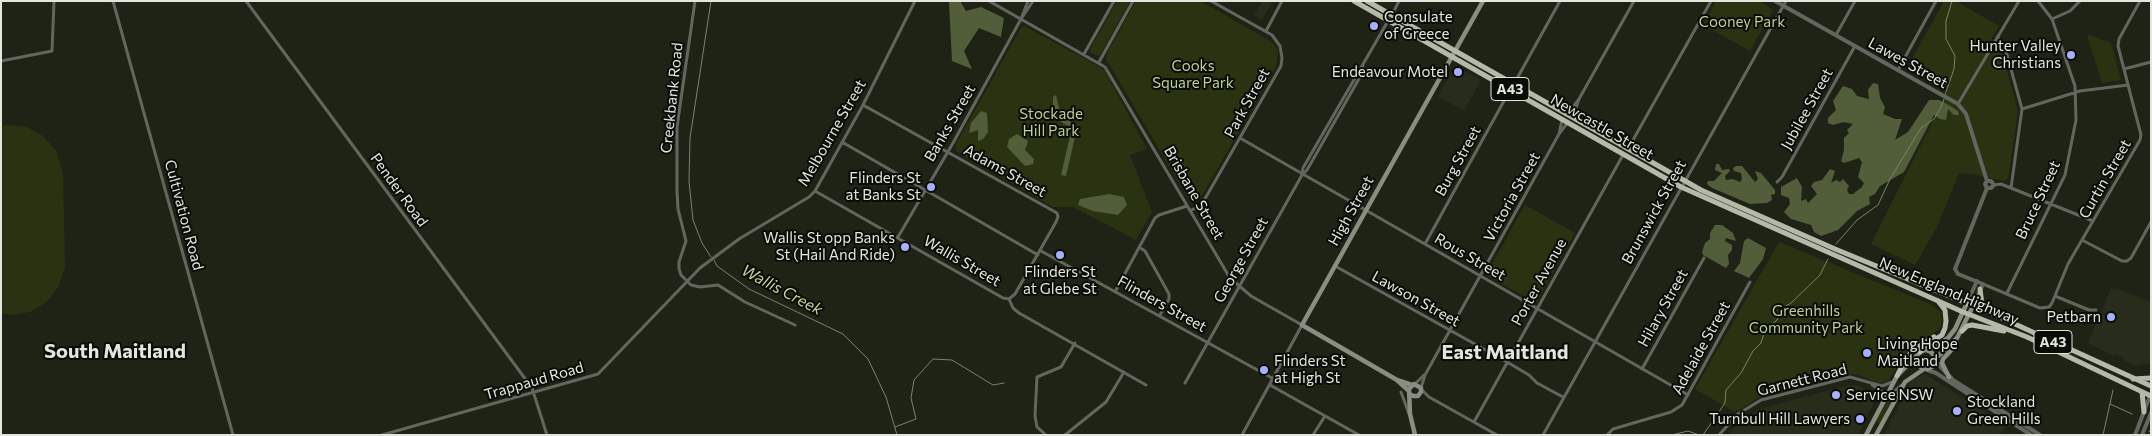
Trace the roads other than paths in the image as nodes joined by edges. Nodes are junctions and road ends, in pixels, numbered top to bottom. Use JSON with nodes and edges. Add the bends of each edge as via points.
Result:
{"nodes":[{"id":1,"x":54,"y":1,"type":"edge"},
{"id":2,"x":113,"y":1,"type":"edge"},
{"id":3,"x":246,"y":1,"type":"edge"},
{"id":4,"x":694,"y":1,"type":"edge"},
{"id":5,"x":915,"y":1,"type":"edge"},
{"id":6,"x":989,"y":1,"type":"edge"},
{"id":7,"x":1028,"y":1,"type":"edge"},
{"id":8,"x":1033,"y":1,"type":"edge"},
{"id":9,"x":1114,"y":1,"type":"edge"},
{"id":10,"x":1133,"y":1,"type":"edge"},
{"id":11,"x":1211,"y":1,"type":"edge"},
{"id":12,"x":1282,"y":1,"type":"edge"},
{"id":13,"x":1354,"y":1,"type":"edge"},
{"id":14,"x":1367,"y":1,"type":"edge"},
{"id":15,"x":1399,"y":1,"type":"edge"},
{"id":16,"x":1483,"y":1,"type":"edge"},
{"id":17,"x":1560,"y":1,"type":"edge"},
{"id":18,"x":1634,"y":1,"type":"edge"},
{"id":19,"x":1711,"y":1,"type":"edge"},
{"id":20,"x":1775,"y":1,"type":"edge"},
{"id":21,"x":1786,"y":1,"type":"edge"},
{"id":22,"x":1856,"y":1,"type":"edge"},
{"id":23,"x":1936,"y":1,"type":"edge"},
{"id":24,"x":2019,"y":1,"type":"edge"},
{"id":25,"x":2038,"y":1,"type":"edge"},
{"id":26,"x":2080,"y":1,"type":"edge"},
{"id":27,"x":2140,"y":1,"type":"edge"},
{"id":28,"x":1784,"y":6,"type":"junction"},
{"id":29,"x":1390,"y":18,"type":"junction"},
{"id":30,"x":1021,"y":19,"type":"junction"},
{"id":31,"x":2052,"y":19,"type":"junction"},
{"id":32,"x":1266,"y":31,"type":"junction"},
{"id":33,"x":1836,"y":36,"type":"junction"},
{"id":34,"x":1997,"y":37,"type":"junction"},
{"id":35,"x":1855,"y":46,"type":"junction"},
{"id":36,"x":1084,"y":54,"type":"junction"},
{"id":37,"x":1453,"y":54,"type":"junction"},
{"id":38,"x":1,"y":61,"type":"edge"},
{"id":39,"x":1099,"y":62,"type":"junction"},
{"id":40,"x":2151,"y":62,"type":"edge"},
{"id":41,"x":2124,"y":69,"type":"junction"},
{"id":42,"x":1898,"y":70,"type":"junction"},
{"id":43,"x":2128,"y":85,"type":"junction"},
{"id":44,"x":1512,"y":87,"type":"junction"},
{"id":45,"x":2076,"y":92,"type":"junction"},
{"id":46,"x":1579,"y":99,"type":"junction"},
{"id":47,"x":1958,"y":104,"type":"junction"},
{"id":48,"x":863,"y":105,"type":"junction"},
{"id":49,"x":2022,"y":109,"type":"junction"},
{"id":50,"x":1560,"y":110,"type":"junction"},
{"id":51,"x":1567,"y":115,"type":"junction"},
{"id":52,"x":1562,"y":118,"type":"junction"},
{"id":53,"x":1568,"y":122,"type":"junction"},
{"id":54,"x":1575,"y":122,"type":"junction"},
{"id":55,"x":1559,"y":134,"type":"junction"},
{"id":56,"x":1240,"y":138,"type":"junction"},
{"id":57,"x":842,"y":142,"type":"junction"},
{"id":58,"x":947,"y":151,"type":"junction"},
{"id":59,"x":1626,"y":152,"type":"junction"},
{"id":60,"x":1302,"y":174,"type":"junction"},
{"id":61,"x":1987,"y":181,"type":"junction"},
{"id":62,"x":1777,"y":182,"type":"dead end"},
{"id":63,"x":1683,"y":184,"type":"junction"},
{"id":64,"x":1994,"y":185,"type":"junction"},
{"id":65,"x":1987,"y":188,"type":"junction"},
{"id":66,"x":2011,"y":188,"type":"junction"},
{"id":67,"x":925,"y":189,"type":"junction"},
{"id":68,"x":815,"y":191,"type":"junction"},
{"id":69,"x":2051,"y":204,"type":"junction"},
{"id":70,"x":1187,"y":206,"type":"junction"},
{"id":71,"x":1366,"y":210,"type":"junction"},
{"id":72,"x":1737,"y":210,"type":"junction"},
{"id":73,"x":1190,"y":211,"type":"junction"},
{"id":74,"x":2093,"y":221,"type":"junction"},
{"id":75,"x":2151,"y":222,"type":"edge"},
{"id":76,"x":898,"y":237,"type":"junction"},
{"id":77,"x":2082,"y":240,"type":"junction"},
{"id":78,"x":1424,"y":244,"type":"junction"},
{"id":79,"x":1139,"y":247,"type":"junction"},
{"id":80,"x":1041,"y":250,"type":"junction"},
{"id":81,"x":1038,"y":255,"type":"junction"},
{"id":82,"x":1704,"y":258,"type":"dead end"},
{"id":83,"x":1334,"y":266,"type":"junction"},
{"id":84,"x":1480,"y":276,"type":"junction"},
{"id":85,"x":686,"y":281,"type":"junction"},
{"id":86,"x":1977,"y":281,"type":"junction"},
{"id":87,"x":1750,"y":282,"type":"dead end"},
{"id":88,"x":1239,"y":287,"type":"junction"},
{"id":89,"x":1981,"y":287,"type":"junction"},
{"id":90,"x":1116,"y":292,"type":"junction"},
{"id":91,"x":2007,"y":293,"type":"junction"},
{"id":92,"x":2055,"y":296,"type":"junction"},
{"id":93,"x":1009,"y":299,"type":"junction"},
{"id":94,"x":1935,"y":299,"type":"junction"},
{"id":95,"x":1970,"y":305,"type":"junction"},
{"id":96,"x":1537,"y":309,"type":"junction"},
{"id":97,"x":2096,"y":310,"type":"dead end"},
{"id":98,"x":1964,"y":312,"type":"junction"},
{"id":99,"x":1993,"y":314,"type":"junction"},
{"id":100,"x":1160,"y":315,"type":"junction"},
{"id":101,"x":1970,"y":315,"type":"junction"},
{"id":102,"x":795,"y":325,"type":"dead end"},
{"id":103,"x":1302,"y":325,"type":"junction"},
{"id":104,"x":1449,"y":331,"type":"junction"},
{"id":105,"x":1943,"y":331,"type":"junction"},
{"id":106,"x":1962,"y":331,"type":"junction"},
{"id":107,"x":2014,"y":332,"type":"junction"},
{"id":108,"x":1958,"y":338,"type":"junction"},
{"id":109,"x":1208,"y":342,"type":"junction"},
{"id":110,"x":1594,"y":342,"type":"junction"},
{"id":111,"x":1075,"y":343,"type":"junction"},
{"id":112,"x":1923,"y":351,"type":"junction"},
{"id":113,"x":1916,"y":357,"type":"junction"},
{"id":114,"x":1935,"y":360,"type":"junction"},
{"id":115,"x":1507,"y":362,"type":"junction"},
{"id":116,"x":1642,"y":369,"type":"junction"},
{"id":117,"x":1925,"y":369,"type":"junction"},
{"id":118,"x":1124,"y":372,"type":"junction"},
{"id":119,"x":1425,"y":375,"type":"junction"},
{"id":120,"x":1897,"y":376,"type":"junction"},
{"id":121,"x":1949,"y":377,"type":"junction"},
{"id":122,"x":1272,"y":378,"type":"junction"},
{"id":123,"x":2151,"y":378,"type":"edge"},
{"id":124,"x":2133,"y":379,"type":"junction"},
{"id":125,"x":1397,"y":380,"type":"junction"},
{"id":126,"x":1893,"y":382,"type":"junction"},
{"id":127,"x":1905,"y":382,"type":"junction"},
{"id":128,"x":1185,"y":383,"type":"dead end"},
{"id":129,"x":1414,"y":384,"type":"junction"},
{"id":130,"x":1146,"y":385,"type":"dead end"},
{"id":131,"x":1270,"y":385,"type":"junction"},
{"id":132,"x":1872,"y":385,"type":"junction"},
{"id":133,"x":2151,"y":386,"type":"edge"},
{"id":134,"x":1421,"y":389,"type":"junction"},
{"id":135,"x":1402,"y":392,"type":"dead end"},
{"id":136,"x":1409,"y":392,"type":"junction"},
{"id":137,"x":2142,"y":392,"type":"junction"},
{"id":138,"x":535,"y":393,"type":"junction"},
{"id":139,"x":1886,"y":394,"type":"junction"},
{"id":140,"x":1688,"y":395,"type":"junction"},
{"id":141,"x":2151,"y":395,"type":"edge"},
{"id":142,"x":1418,"y":396,"type":"junction"},
{"id":143,"x":1429,"y":397,"type":"junction"},
{"id":144,"x":1564,"y":398,"type":"junction"},
{"id":145,"x":1410,"y":405,"type":"junction"},
{"id":146,"x":2144,"y":412,"type":"junction"},
{"id":147,"x":2151,"y":413,"type":"edge"},
{"id":148,"x":1325,"y":416,"type":"junction"},
{"id":149,"x":1410,"y":417,"type":"junction"},
{"id":150,"x":1474,"y":422,"type":"junction"},
{"id":151,"x":1720,"y":434,"type":"edge"},
{"id":152,"x":233,"y":435,"type":"edge"},
{"id":153,"x":382,"y":435,"type":"edge"},
{"id":154,"x":546,"y":435,"type":"edge"},
{"id":155,"x":1046,"y":435,"type":"edge"},
{"id":156,"x":1066,"y":435,"type":"edge"},
{"id":157,"x":1242,"y":435,"type":"edge"},
{"id":158,"x":1314,"y":435,"type":"edge"},
{"id":159,"x":1359,"y":435,"type":"edge"},
{"id":160,"x":1415,"y":435,"type":"edge"},
{"id":161,"x":1497,"y":435,"type":"edge"},
{"id":162,"x":1543,"y":435,"type":"edge"},
{"id":163,"x":1607,"y":435,"type":"edge"},
{"id":164,"x":1866,"y":435,"type":"edge"},
{"id":165,"x":1876,"y":435,"type":"edge"},
{"id":166,"x":2031,"y":435,"type":"edge"},
{"id":167,"x":2040,"y":435,"type":"edge"},
{"id":168,"x":2135,"y":435,"type":"edge"},
{"id":169,"x":2142,"y":435,"type":"edge"}],
"edges":[{"from":1,"to":38,"type":"street","via":[[52,51]]},
{"from":2,"to":152,"type":"street","name":"Cultivation Road"},
{"from":3,"to":138,"type":"street","name":"Pender Road"},
{"from":4,"to":85,"type":"street","name":"Creekbank Road","via":[[677,127],[678,208],[686,242],[679,269]]},
{"from":5,"to":48,"type":"street","name":"Melbourne Street"},
{"from":6,"to":30,"type":"street","name":"Brisbane Street"},
{"from":7,"to":30,"type":"street","name":"Banks Street"},
{"from":8,"to":30,"type":"street","name":"Banks Street"},
{"from":9,"to":36,"type":"street"},
{"from":10,"to":39,"type":"street"},
{"from":11,"to":32,"type":"street","name":"Park Street"},
{"from":12,"to":32,"type":"street"},
{"from":13,"to":29,"type":"highway","name":"Newcastle Street","number":"A43"},
{"from":14,"to":29,"type":"highway","name":"Newcastle Street","number":"A43"},
{"from":15,"to":29,"type":"street","name":"George Street"},
{"from":16,"to":37,"type":"main road","name":"High Street"},
{"from":17,"to":44,"type":"street","name":"Burg Street"},
{"from":18,"to":46,"type":"street"},
{"from":19,"to":59,"type":"street","name":"Porter Avenue"},
{"from":20,"to":28,"type":"street","name":"Lawes Street"},
{"from":21,"to":28,"type":"street","name":"Brunswick Street"},
{"from":22,"to":33,"type":"street"},
{"from":23,"to":42,"type":"street"},
{"from":24,"to":34,"type":"street"},
{"from":25,"to":31,"type":"street","name":"Bruce Street"},
{"from":26,"to":31,"type":"street","via":[[2070,11]]},
{"from":27,"to":41,"type":"street","name":"Curtin Street","via":[[2119,39]]},
{"from":28,"to":33,"type":"street","name":"Lawes Street"},
{"from":28,"to":63,"type":"street","name":"Brunswick Street"},
{"from":29,"to":37,"type":"highway","name":"Newcastle Street","number":"A43"},
{"from":29,"to":60,"type":"street","name":"George Street"},
{"from":30,"to":36,"type":"street","name":"Brisbane Street"},
{"from":30,"to":58,"type":"street","name":"Banks Street"},
{"from":31,"to":45,"type":"street","name":"Bruce Street"},
{"from":32,"to":56,"type":"street","name":"Park Street","via":[[1280,46],[1282,58]]},
{"from":33,"to":35,"type":"street","name":"Lawes Street"},
{"from":34,"to":47,"type":"street"},
{"from":34,"to":49,"type":"street","via":[[2004,44]]},
{"from":35,"to":42,"type":"street","name":"Lawes Street"},
{"from":35,"to":62,"type":"street","name":"Jubilee Street"},
{"from":36,"to":39,"type":"street","name":"Brisbane Street"},
{"from":37,"to":44,"type":"highway","name":"Newcastle Street","number":"A43"},
{"from":37,"to":71,"type":"main road","name":"High Street"},
{"from":39,"to":70,"type":"street","name":"Brisbane Street","via":[[1110,74]]},
{"from":40,"to":41,"type":"street"},
{"from":41,"to":43,"type":"street","name":"Curtin Street"},
{"from":42,"to":47,"type":"street","name":"Lawes Street"},
{"from":43,"to":45,"type":"street"},
{"from":43,"to":74,"type":"street","name":"Curtin Street","via":[[2140,140]]},
{"from":44,"to":50,"type":"highway","name":"Newcastle Street","number":"A43"},
{"from":44,"to":52,"type":"highway","name":"Newcastle Street","number":"A43"},
{"from":44,"to":78,"type":"street","name":"Burg Street"},
{"from":45,"to":49,"type":"street"},
{"from":45,"to":69,"type":"street","name":"Bruce Street","via":[[2076,120],[2068,168]]},
{"from":46,"to":51,"type":"street"},
{"from":46,"to":54,"type":"street"},
{"from":47,"to":61,"type":"street","name":"Lawes Street","via":[[1968,120]]},
{"from":48,"to":57,"type":"street","name":"Melbourne Street"},
{"from":48,"to":58,"type":"street","name":"Adams Street"},
{"from":49,"to":66,"type":"street"},
{"from":50,"to":51,"type":"highway","name":"Newcastle Street","number":"A43"},
{"from":50,"to":53,"type":"highway"},
{"from":51,"to":54,"type":"highway","name":"Newcastle Street"},
{"from":52,"to":53,"type":"highway","name":"Newcastle Street","number":"A43"},
{"from":52,"to":55,"type":"street","name":"Victoria Street"},
{"from":53,"to":54,"type":"highway","name":"Newcastle Street","number":"A43"},
{"from":53,"to":55,"type":"street","name":"Victoria Street"},
{"from":54,"to":59,"type":"highway","name":"Newcastle Street","number":"A43"},
{"from":55,"to":84,"type":"street","name":"Victoria Street"},
{"from":56,"to":60,"type":"street","name":"Rous Street"},
{"from":56,"to":73,"type":"street","name":"Park Street","via":[[1206,197]]},
{"from":57,"to":67,"type":"street"},
{"from":57,"to":68,"type":"street","name":"Melbourne Street"},
{"from":58,"to":67,"type":"street","name":"Banks Street"},
{"from":58,"to":80,"type":"street","name":"Adams Street","via":[[1057,213],[1056,222]]},
{"from":59,"to":63,"type":"highway","name":"Newcastle Street","number":"A43"},
{"from":59,"to":96,"type":"street","name":"Porter Avenue"},
{"from":60,"to":71,"type":"street","name":"Rous Street"},
{"from":60,"to":88,"type":"street","name":"George Street"},
{"from":61,"to":64,"type":"street"},
{"from":61,"to":65,"type":"street"},
{"from":63,"to":72,"type":"highway","name":"Newcastle Street","number":"A43"},
{"from":63,"to":110,"type":"street","name":"Brunswick Street"},
{"from":64,"to":65,"type":"street"},
{"from":64,"to":66,"type":"street"},
{"from":65,"to":86,"type":"street","via":[[1955,266],[1955,271]]},
{"from":66,"to":69,"type":"street"},
{"from":67,"to":76,"type":"street","name":"Banks Street"},
{"from":67,"to":81,"type":"street"},
{"from":68,"to":76,"type":"street","name":"Wallis Street"},
{"from":68,"to":85,"type":"street","name":"Melbourne Street","via":[[723,250]]},
{"from":69,"to":74,"type":"street"},
{"from":69,"to":91,"type":"street","name":"Bruce Street"},
{"from":70,"to":73,"type":"street","name":"Brisbane Street"},
{"from":70,"to":79,"type":"street","via":[[1155,218]]},
{"from":71,"to":78,"type":"street","name":"Rous Street"},
{"from":71,"to":83,"type":"main road","name":"High Street"},
{"from":72,"to":94,"type":"highway","name":"New England Highway","number":"A43"},
{"from":72,"to":95,"type":"highway","name":"New England Highway","number":"A43"},
{"from":73,"to":88,"type":"street","name":"Brisbane Street","via":[[1224,270]]},
{"from":74,"to":77,"type":"street","name":"Curtin Street"},
{"from":75,"to":77,"type":"street","via":[[2127,261]]},
{"from":76,"to":93,"type":"street","name":"Wallis Street"},
{"from":77,"to":92,"type":"street","name":"Curtin Street"},
{"from":78,"to":84,"type":"street","name":"Rous Street"},
{"from":79,"to":90,"type":"street"},
{"from":79,"to":100,"type":"street","via":[[1145,251],[1169,294]]},
{"from":80,"to":81,"type":"street"},
{"from":80,"to":90,"type":"street","name":"Flinders Street"},
{"from":81,"to":93,"type":"street","via":[[1016,294]]},
{"from":82,"to":116,"type":"street","name":"Hilary Street"},
{"from":83,"to":103,"type":"main road","name":"High Street"},
{"from":83,"to":104,"type":"street","name":"Lawson Street"},
{"from":84,"to":96,"type":"street","name":"Rous Street"},
{"from":84,"to":104,"type":"street","name":"Victoria Street"},
{"from":85,"to":102,"type":"street","via":[[700,287],[718,285],[745,302]]},
{"from":85,"to":138,"type":"street","name":"Trappaud Road","via":[[598,374]]},
{"from":86,"to":89,"type":"street"},
{"from":86,"to":95,"type":"street"},
{"from":87,"to":140,"type":"street","name":"Adelaide Street"},
{"from":88,"to":103,"type":"street","name":"Brisbane Street"},
{"from":88,"to":109,"type":"street","name":"George Street"},
{"from":89,"to":91,"type":"street"},
{"from":89,"to":95,"type":"street"},
{"from":89,"to":99,"type":"highway","via":[[1982,304]]},
{"from":90,"to":100,"type":"street","name":"Flinders Street"},
{"from":91,"to":92,"type":"street","name":"Curtin Street","via":[[2040,308],[2049,307]]},
{"from":92,"to":97,"type":"street"},
{"from":93,"to":111,"type":"street","name":"Wallis Street","via":[[1019,312]]},
{"from":94,"to":98,"type":"highway","name":"New England Highway","number":"A43"},
{"from":94,"to":105,"type":"highway","via":[[1946,316]]},
{"from":95,"to":98,"type":"main road"},
{"from":95,"to":99,"type":"highway","name":"New England Highway","number":"A43"},
{"from":95,"to":101,"type":"main road"},
{"from":96,"to":110,"type":"street","name":"Rous Street"},
{"from":96,"to":115,"type":"street","name":"Porter Avenue"},
{"from":98,"to":101,"type":"highway","name":"New England Highway","number":"A43"},
{"from":98,"to":112,"type":"main road","via":[[1948,338]]},
{"from":99,"to":124,"type":"highway","name":"New England Highway","number":"A43"},
{"from":100,"to":109,"type":"street","name":"Flinders Street"},
{"from":101,"to":106,"type":"main road"},
{"from":101,"to":107,"type":"highway","name":"New England Highway","number":"A43"},
{"from":103,"to":122,"type":"street","name":"High Street"},
{"from":103,"to":125,"type":"main road","name":"Brisbane Street"},
{"from":104,"to":115,"type":"street","name":"Lawson Street"},
{"from":104,"to":119,"type":"street","name":"Victoria Street"},
{"from":105,"to":112,"type":"highway"},
{"from":105,"to":120,"type":"highway","via":[[1913,350]]},
{"from":106,"to":107,"type":"highway","via":[[1972,324]]},
{"from":106,"to":108,"type":"main road"},
{"from":107,"to":137,"type":"highway","name":"New England Highway","number":"A43"},
{"from":108,"to":114,"type":"main road"},
{"from":108,"to":121,"type":"main road","via":[[1943,358]]},
{"from":109,"to":122,"type":"street","name":"Flinders Street"},
{"from":109,"to":128,"type":"street","name":"George Street"},
{"from":110,"to":116,"type":"street","name":"Rous Street"},
{"from":110,"to":144,"type":"street","name":"Brunswick Street"},
{"from":111,"to":118,"type":"street","name":"Wallis Street"},
{"from":111,"to":155,"type":"street","via":[[1061,366],[1037,377],[1034,416],[1036,427]]},
{"from":112,"to":113,"type":"main road"},
{"from":112,"to":114,"type":"main road","via":[[1931,352]]},
{"from":113,"to":117,"type":"main road","via":[[1917,364]]},
{"from":113,"to":120,"type":"main road"},
{"from":114,"to":117,"type":"main road","via":[[1933,366]]},
{"from":114,"to":121,"type":"street"},
{"from":115,"to":144,"type":"street","name":"Lawson Street"},
{"from":115,"to":150,"type":"street","name":"Porter Avenue"},
{"from":116,"to":140,"type":"street","name":"Rous Street"},
{"from":117,"to":127,"type":"main road"},
{"from":117,"to":166,"type":"street"},
{"from":118,"to":130,"type":"street","name":"Wallis Street"},
{"from":118,"to":156,"type":"street","via":[[1106,402]]},
{"from":119,"to":129,"type":"street","name":"Victoria Street"},
{"from":119,"to":134,"type":"street","name":"Victoria Street"},
{"from":120,"to":126,"type":"main road"},
{"from":121,"to":167,"type":"street"},
{"from":122,"to":131,"type":"street","name":"High Street"},
{"from":123,"to":124,"type":"highway"},
{"from":124,"to":133,"type":"highway","name":"New England Highway","number":"A43"},
{"from":125,"to":129,"type":"main road","name":"Brisbane Street"},
{"from":125,"to":136,"type":"main road","name":"Brisbane Street"},
{"from":126,"to":132,"type":"street","name":"Garnett Road","via":[[1885,386]]},
{"from":126,"to":139,"type":"main road"},
{"from":127,"to":139,"type":"street"},
{"from":127,"to":165,"type":"main road"},
{"from":129,"to":134,"type":"main road"},
{"from":129,"to":136,"type":"main road"},
{"from":131,"to":148,"type":"street"},
{"from":131,"to":157,"type":"street","name":"High Street"},
{"from":132,"to":139,"type":"street","name":"Garnett Road"},
{"from":132,"to":151,"type":"street","name":"Garnett Road","via":[[1850,378],[1761,400],[1738,414]]},
{"from":134,"to":142,"type":"main road"},
{"from":134,"to":143,"type":"street"},
{"from":135,"to":149,"type":"street"},
{"from":136,"to":142,"type":"main road","name":"Brisbane Street"},
{"from":136,"to":145,"type":"main road"},
{"from":137,"to":141,"type":"highway","name":"New England Highway","number":"A43"},
{"from":137,"to":146,"type":"highway"},
{"from":138,"to":153,"type":"street","name":"Trappaud Road"},
{"from":138,"to":154,"type":"street"},
{"from":139,"to":164,"type":"main road"},
{"from":140,"to":163,"type":"street","name":"Adelaide Street","via":[[1678,409],[1618,428]]},
{"from":141,"to":146,"type":"street"},
{"from":142,"to":143,"type":"street"},
{"from":142,"to":145,"type":"main road"},
{"from":143,"to":150,"type":"street"},
{"from":144,"to":162,"type":"street","name":"Brunswick Street"},
{"from":145,"to":149,"type":"main road"},
{"from":146,"to":168,"type":"street"},
{"from":147,"to":169,"type":"street"},
{"from":148,"to":158,"type":"street"},
{"from":148,"to":159,"type":"street"},
{"from":149,"to":160,"type":"main road"},
{"from":150,"to":161,"type":"street"}]}
